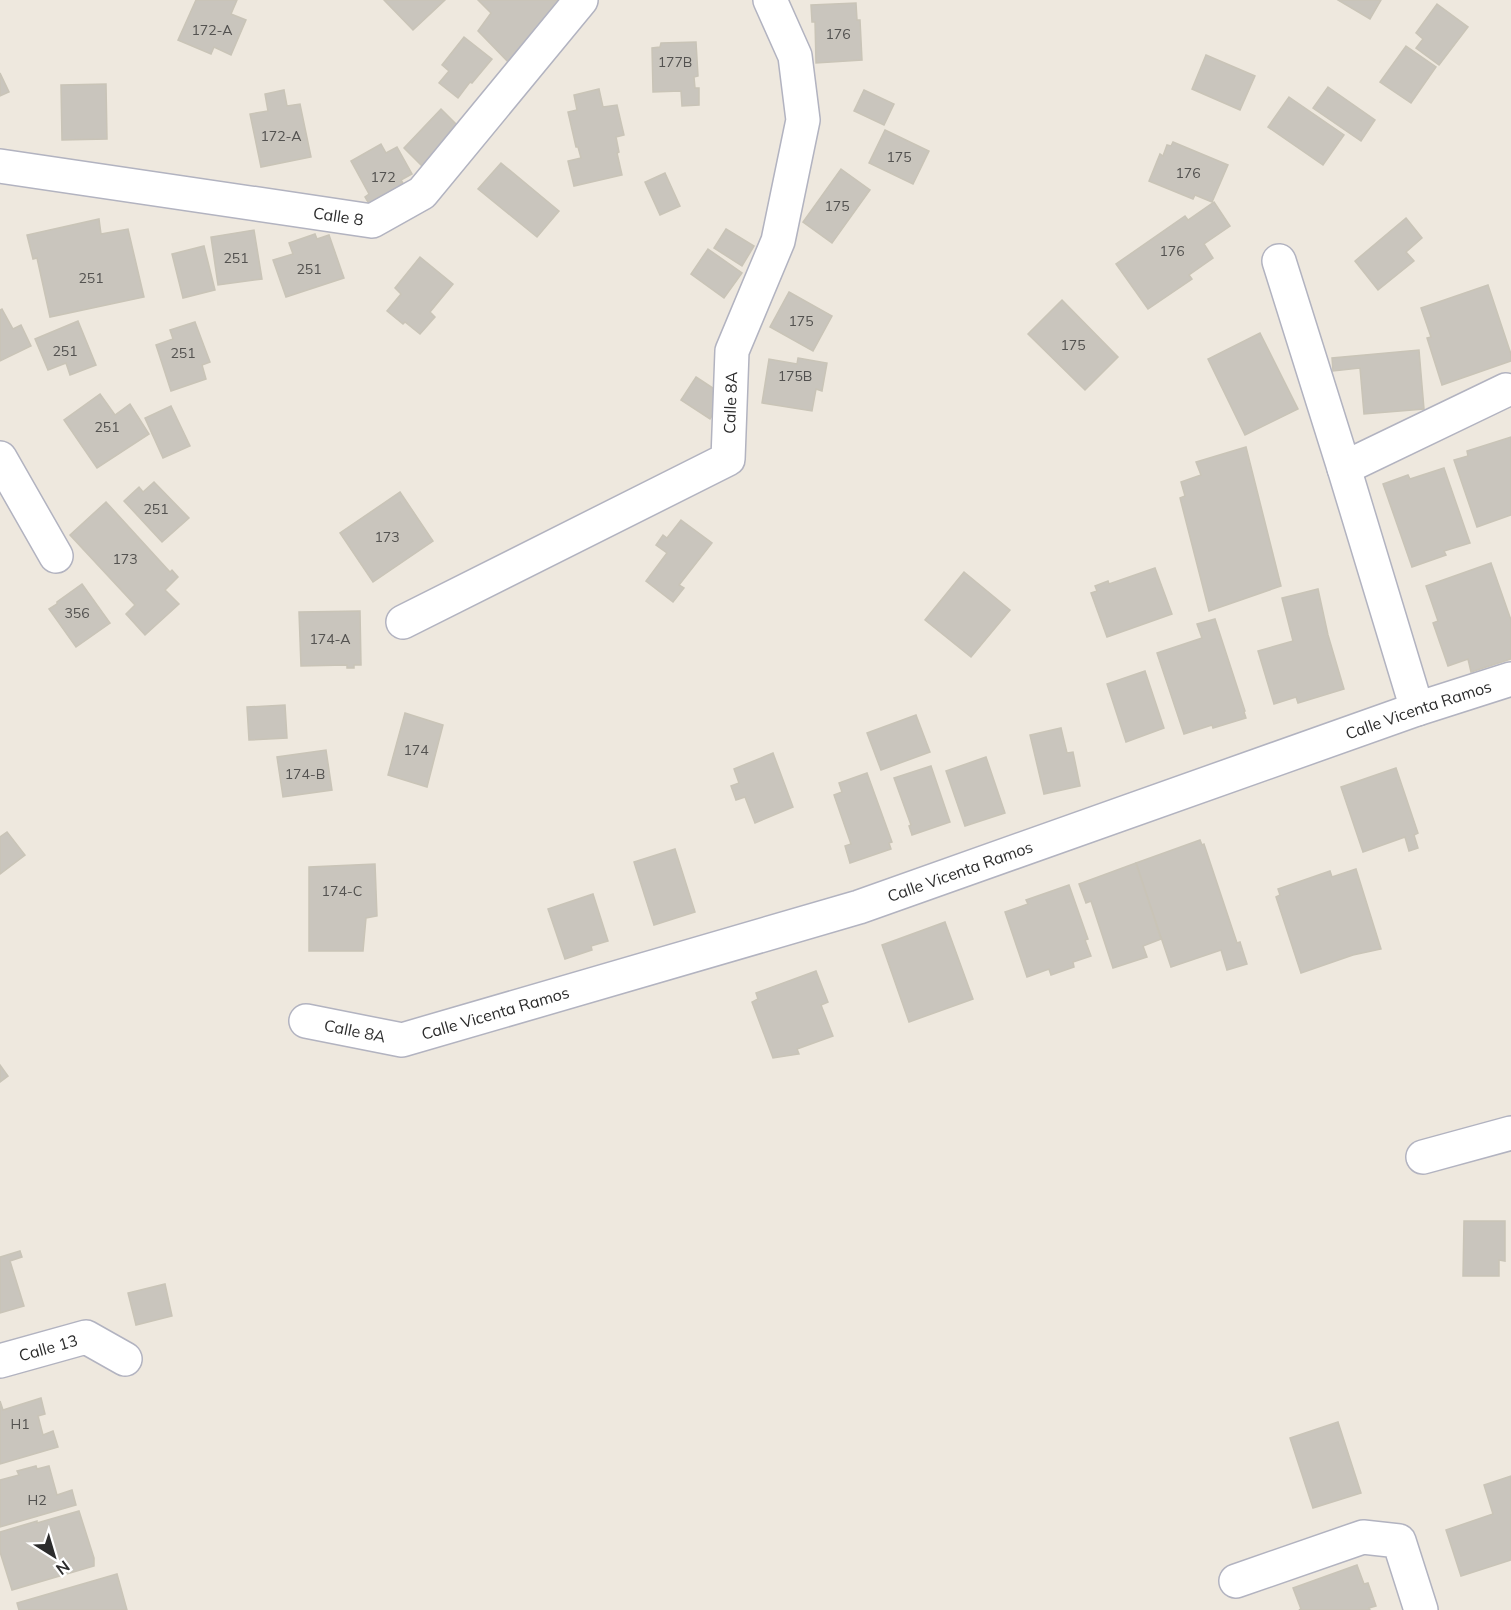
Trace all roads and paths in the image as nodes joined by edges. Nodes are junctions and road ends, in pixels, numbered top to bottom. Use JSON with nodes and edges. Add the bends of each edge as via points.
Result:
{"nodes":[{"id":1,"x":581,"y":0,"type":"edge"},
{"id":2,"x":770,"y":0,"type":"edge"},
{"id":3,"x":0,"y":166,"type":"edge"},
{"id":4,"x":1279,"y":261,"type":"dead end"},
{"id":5,"x":1506,"y":390,"type":"dead end"},
{"id":6,"x":0,"y":458,"type":"edge"},
{"id":7,"x":1344,"y":468,"type":"junction"},
{"id":8,"x":56,"y":556,"type":"dead end"},
{"id":9,"x":403,"y":622,"type":"dead end"},
{"id":10,"x":1511,"y":679,"type":"edge"},
{"id":11,"x":1417,"y":709,"type":"junction"},
{"id":12,"x":306,"y":1021,"type":"dead end"},
{"id":13,"x":402,"y":1040,"type":"joint"},
{"id":14,"x":1511,"y":1133,"type":"edge"},
{"id":15,"x":1424,"y":1157,"type":"dead end"},
{"id":16,"x":125,"y":1359,"type":"dead end"},
{"id":17,"x":0,"y":1361,"type":"edge"},
{"id":18,"x":1236,"y":1581,"type":"dead end"},
{"id":19,"x":1421,"y":1610,"type":"edge"}],
"edges":[{"from":1,"to":3,"type":"street","name":"Calle 8","via":[[422,193],[372,221]]},
{"from":2,"to":9,"type":"street","name":"Calle 8A","via":[[795,56],[803,120],[778,241],[732,351],[728,459]]},
{"from":4,"to":7,"type":"street"},
{"from":5,"to":7,"type":"street"},
{"from":6,"to":8,"type":"street"},
{"from":7,"to":11,"type":"street"},
{"from":10,"to":11,"type":"street","name":"Calle Vicenta Ramos"},
{"from":11,"to":13,"type":"street","name":"Calle Vicenta Ramos","via":[[859,907]]},
{"from":12,"to":13,"type":"street","name":"Calle 8A"},
{"from":14,"to":15,"type":"street"},
{"from":16,"to":17,"type":"street","name":"Calle 13","via":[[86,1337]]},
{"from":18,"to":19,"type":"street","via":[[1363,1537],[1399,1541]]}]}
